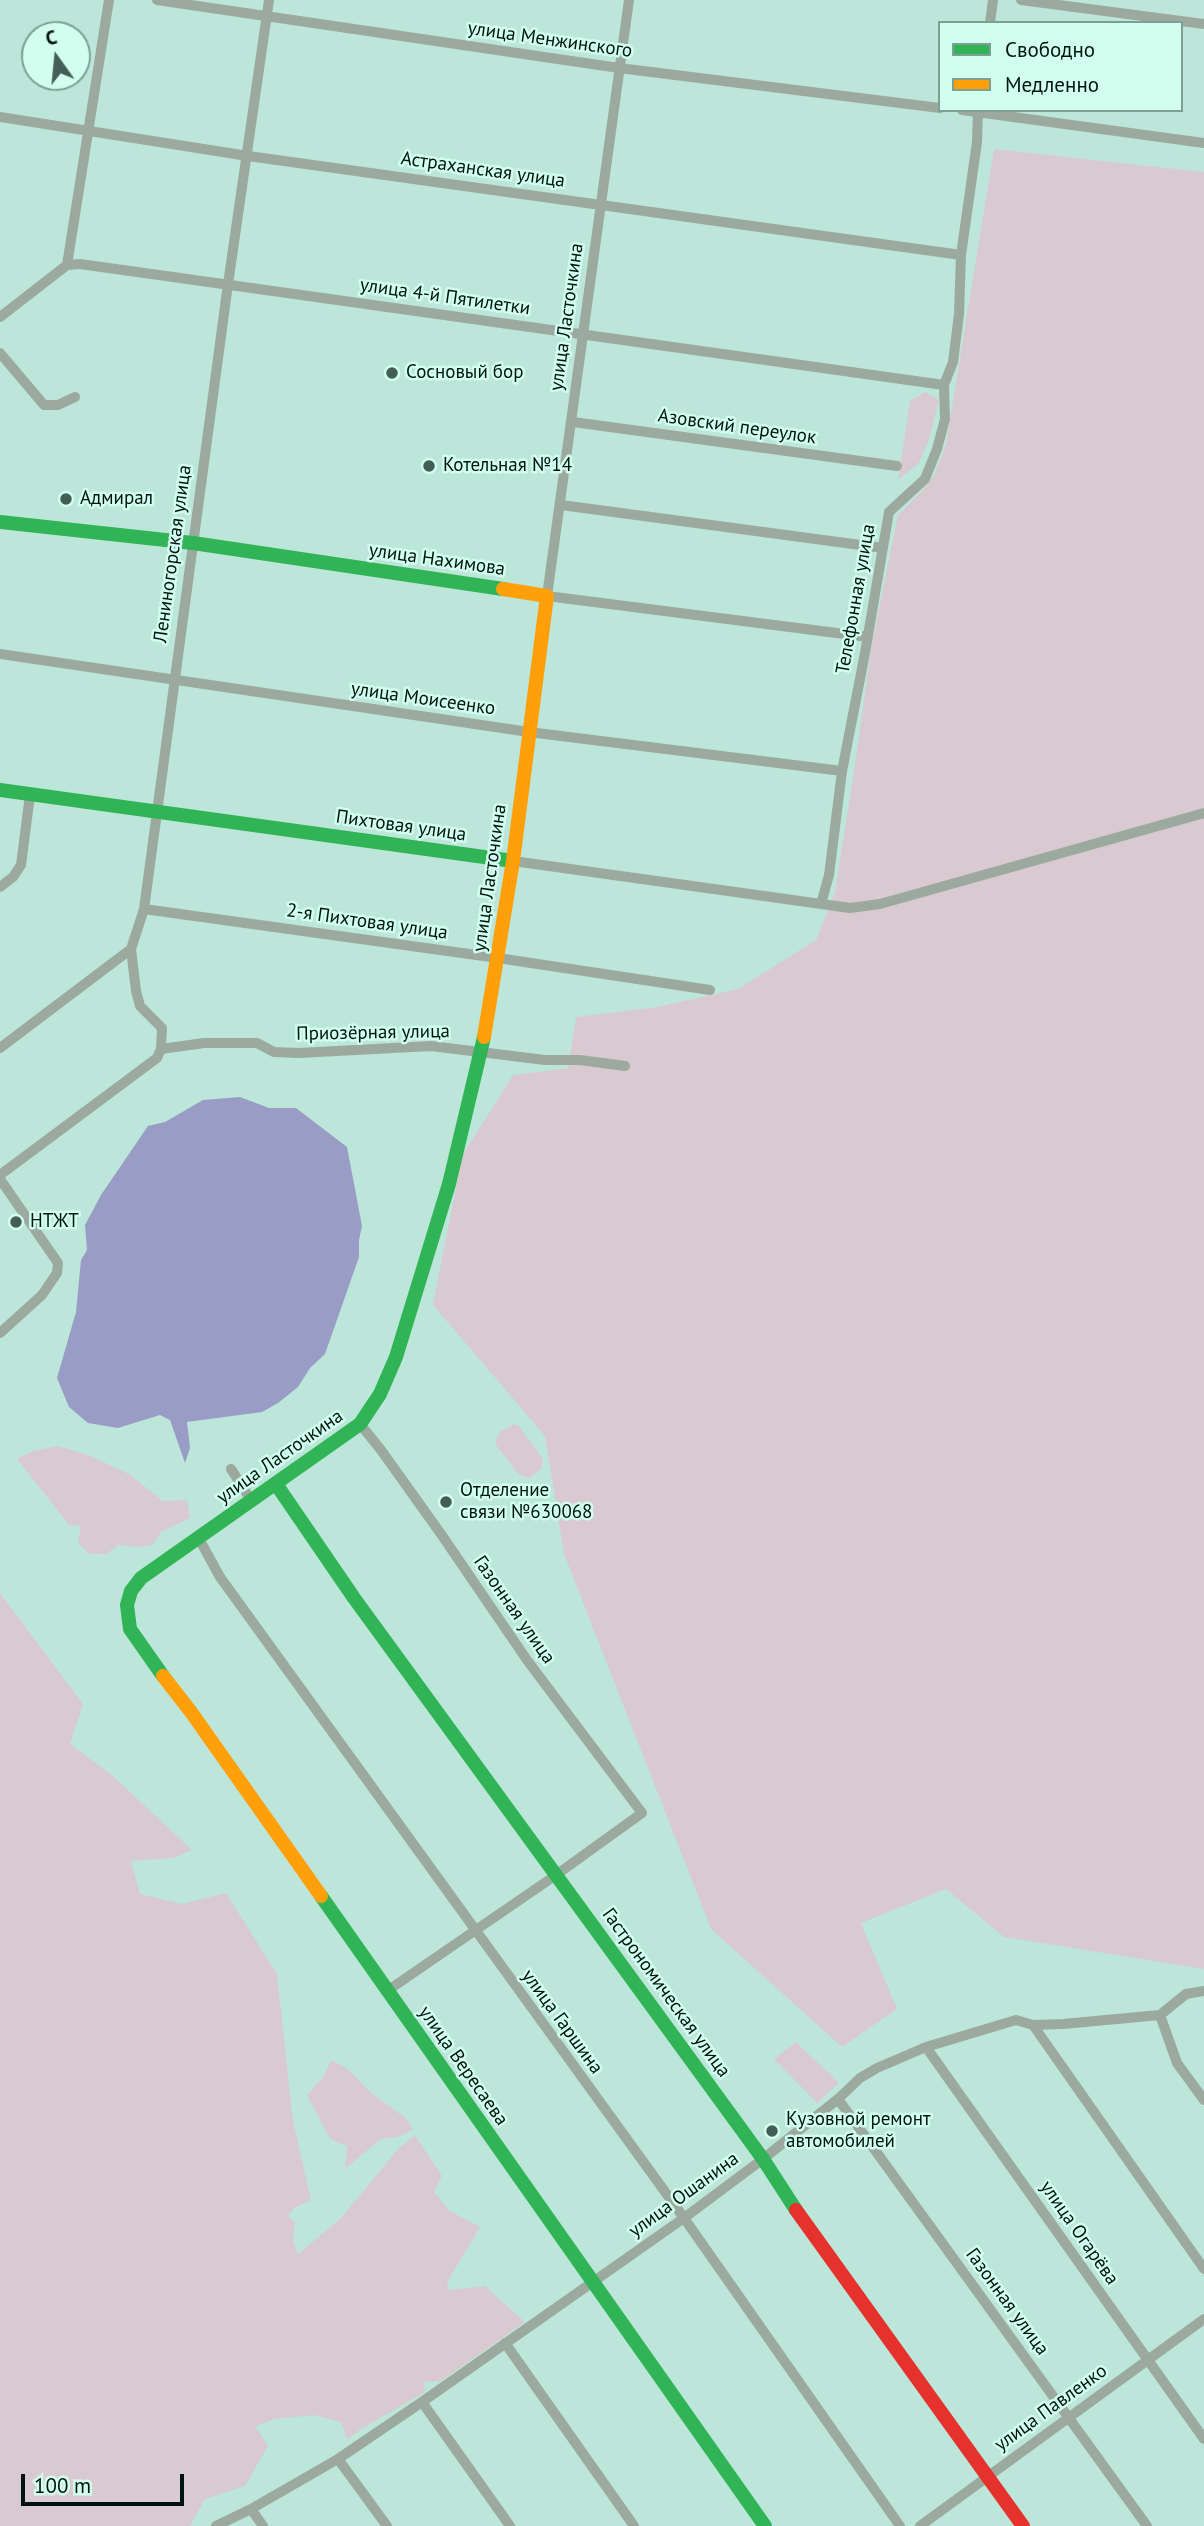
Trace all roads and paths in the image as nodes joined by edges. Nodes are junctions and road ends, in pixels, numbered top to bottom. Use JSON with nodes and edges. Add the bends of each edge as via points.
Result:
{"nodes":[{"id":1,"x":109,"y":0,"type":"edge"},
{"id":2,"x":157,"y":0,"type":"edge"},
{"id":3,"x":269,"y":0,"type":"edge"},
{"id":4,"x":629,"y":0,"type":"edge"},
{"id":5,"x":993,"y":0,"type":"edge"},
{"id":6,"x":1021,"y":0,"type":"edge"},
{"id":7,"x":267,"y":16,"type":"junction"},
{"id":8,"x":990,"y":21,"type":"edge"},
{"id":9,"x":1181,"y":21,"type":"edge"},
{"id":10,"x":1183,"y":21,"type":"edge"},
{"id":11,"x":1204,"y":24,"type":"edge"},
{"id":12,"x":619,"y":68,"type":"junction"},
{"id":13,"x":938,"y":107,"type":"edge"},
{"id":14,"x":978,"y":112,"type":"edge"},
{"id":15,"x":985,"y":112,"type":"edge"},
{"id":16,"x":0,"y":117,"type":"edge"},
{"id":17,"x":89,"y":130,"type":"junction"},
{"id":18,"x":1204,"y":143,"type":"edge"},
{"id":19,"x":248,"y":156,"type":"junction"},
{"id":20,"x":603,"y":204,"type":"junction"},
{"id":21,"x":961,"y":255,"type":"junction"},
{"id":22,"x":67,"y":265,"type":"junction"},
{"id":23,"x":228,"y":284,"type":"junction"},
{"id":24,"x":0,"y":317,"type":"edge"},
{"id":25,"x":583,"y":334,"type":"junction"},
{"id":26,"x":0,"y":353,"type":"edge"},
{"id":27,"x":944,"y":385,"type":"junction"},
{"id":28,"x":75,"y":397,"type":"dead end"},
{"id":29,"x":573,"y":422,"type":"junction"},
{"id":30,"x":897,"y":466,"type":"dead end"},
{"id":31,"x":561,"y":505,"type":"junction"},
{"id":32,"x":0,"y":522,"type":"edge"},
{"id":33,"x":193,"y":543,"type":"junction"},
{"id":34,"x":883,"y":548,"type":"junction"},
{"id":35,"x":547,"y":596,"type":"junction"},
{"id":36,"x":868,"y":637,"type":"junction"},
{"id":37,"x":0,"y":654,"type":"edge"},
{"id":38,"x":173,"y":681,"type":"junction"},
{"id":39,"x":529,"y":732,"type":"junction"},
{"id":40,"x":842,"y":771,"type":"junction"},
{"id":41,"x":0,"y":790,"type":"edge"},
{"id":42,"x":30,"y":795,"type":"junction"},
{"id":43,"x":157,"y":811,"type":"junction"},
{"id":44,"x":1204,"y":813,"type":"edge"},
{"id":45,"x":513,"y":861,"type":"junction"},
{"id":46,"x":0,"y":887,"type":"edge"},
{"id":47,"x":821,"y":904,"type":"junction"},
{"id":48,"x":144,"y":909,"type":"junction"},
{"id":49,"x":131,"y":949,"type":"junction"},
{"id":50,"x":498,"y":958,"type":"junction"},
{"id":51,"x":710,"y":990,"type":"dead end"},
{"id":52,"x":0,"y":1048,"type":"edge"},
{"id":53,"x":161,"y":1049,"type":"junction"},
{"id":54,"x":482,"y":1051,"type":"junction"},
{"id":55,"x":625,"y":1066,"type":"dead end"},
{"id":56,"x":0,"y":1177,"type":"edge"},
{"id":57,"x":0,"y":1333,"type":"edge"},
{"id":58,"x":360,"y":1424,"type":"junction"},
{"id":59,"x":231,"y":1469,"type":"dead end"},
{"id":60,"x":276,"y":1484,"type":"junction"},
{"id":61,"x":251,"y":1500,"type":"junction"},
{"id":62,"x":198,"y":1537,"type":"junction"},
{"id":63,"x":130,"y":1629,"type":"joint"},
{"id":64,"x":556,"y":1875,"type":"junction"},
{"id":65,"x":474,"y":1931,"type":"junction"},
{"id":66,"x":387,"y":1991,"type":"junction"},
{"id":67,"x":1204,"y":1991,"type":"edge"},
{"id":68,"x":1160,"y":2015,"type":"junction"},
{"id":69,"x":1033,"y":2025,"type":"junction"},
{"id":70,"x":926,"y":2047,"type":"junction"},
{"id":71,"x":838,"y":2099,"type":"junction"},
{"id":72,"x":1204,"y":2100,"type":"edge"},
{"id":73,"x":764,"y":2159,"type":"junction"},
{"id":74,"x":684,"y":2218,"type":"junction"},
{"id":75,"x":1204,"y":2269,"type":"edge"},
{"id":76,"x":592,"y":2283,"type":"junction"},
{"id":77,"x":1204,"y":2319,"type":"edge"},
{"id":78,"x":505,"y":2343,"type":"junction"},
{"id":79,"x":1147,"y":2360,"type":"junction"},
{"id":80,"x":422,"y":2402,"type":"junction"},
{"id":81,"x":1068,"y":2418,"type":"junction"},
{"id":82,"x":1204,"y":2439,"type":"edge"},
{"id":83,"x":338,"y":2459,"type":"junction"},
{"id":84,"x":988,"y":2477,"type":"junction"},
{"id":85,"x":251,"y":2509,"type":"junction"},
{"id":86,"x":216,"y":2526,"type":"edge"},
{"id":87,"x":263,"y":2526,"type":"edge"},
{"id":88,"x":387,"y":2526,"type":"edge"},
{"id":89,"x":510,"y":2526,"type":"edge"},
{"id":90,"x":634,"y":2526,"type":"edge"},
{"id":91,"x":765,"y":2526,"type":"edge"},
{"id":92,"x":900,"y":2526,"type":"edge"},
{"id":93,"x":920,"y":2526,"type":"edge"},
{"id":94,"x":1023,"y":2526,"type":"edge"},
{"id":95,"x":1147,"y":2526,"type":"edge"}],
"edges":[{"from":1,"to":17,"type":"street"},
{"from":2,"to":7,"type":"street","name":"улица Менжинского"},
{"from":3,"to":7,"type":"street","name":"Лениногорская улица"},
{"from":4,"to":12,"type":"street","name":"улица Ласточкина"},
{"from":5,"to":8,"type":"street"},
{"from":6,"to":9,"type":"street"},
{"from":7,"to":12,"type":"street","name":"улица Менжинского"},
{"from":7,"to":19,"type":"street","name":"Лениногорская улица"},
{"from":10,"to":11,"type":"street"},
{"from":12,"to":13,"type":"street","name":"улица Менжинского"},
{"from":12,"to":20,"type":"street","name":"улица Ласточкина"},
{"from":14,"to":21,"type":"street","name":"Телефонная улица"},
{"from":15,"to":18,"type":"street"},
{"from":16,"to":17,"type":"street","name":"Астраханская улица"},
{"from":17,"to":19,"type":"street","name":"Астраханская улица"},
{"from":17,"to":22,"type":"street"},
{"from":19,"to":20,"type":"street","name":"Астраханская улица"},
{"from":19,"to":23,"type":"street","name":"Лениногорская улица"},
{"from":20,"to":21,"type":"street","name":"Астраханская улица"},
{"from":20,"to":25,"type":"street","name":"улица Ласточкина"},
{"from":21,"to":27,"type":"street","name":"Телефонная улица","via":[[953,362]]},
{"from":22,"to":23,"type":"street","name":"улица 4-й Пятилетки"},
{"from":22,"to":24,"type":"street"},
{"from":23,"to":25,"type":"street","name":"улица 4-й Пятилетки"},
{"from":23,"to":33,"type":"street","name":"Лениногорская улица"},
{"from":25,"to":27,"type":"street","name":"улица 4-й Пятилетки"},
{"from":25,"to":29,"type":"street","name":"улица Ласточкина"},
{"from":26,"to":28,"type":"street","via":[[44,405]]},
{"from":27,"to":34,"type":"street","name":"Телефонная улица","via":[[945,419],[937,449],[925,479],[889,512]]},
{"from":29,"to":30,"type":"street","name":"Азовский переулок"},
{"from":29,"to":31,"type":"street","name":"улица Ласточкина"},
{"from":31,"to":34,"type":"street"},
{"from":31,"to":35,"type":"street","name":"улица Ласточкина"},
{"from":32,"to":33,"type":"street","name":"улица Нахимова"},
{"from":33,"to":35,"type":"street","name":"улица Нахимова"},
{"from":33,"to":38,"type":"street","name":"Лениногорская улица"},
{"from":34,"to":36,"type":"street","name":"Телефонная улица"},
{"from":35,"to":36,"type":"street","name":"улица Нахимова"},
{"from":35,"to":39,"type":"street","name":"улица Ласточкина"},
{"from":36,"to":40,"type":"street","name":"Телефонная улица"},
{"from":37,"to":38,"type":"street","name":"улица Моисеенко"},
{"from":38,"to":39,"type":"street","name":"улица Моисеенко"},
{"from":38,"to":43,"type":"street","name":"Лениногорская улица"},
{"from":39,"to":40,"type":"street","name":"улица Моисеенко"},
{"from":39,"to":45,"type":"street","name":"улица Ласточкина"},
{"from":40,"to":47,"type":"street","name":"Телефонная улица","via":[[829,876]]},
{"from":41,"to":42,"type":"street","name":"Пихтовая улица"},
{"from":42,"to":43,"type":"street","name":"Пихтовая улица"},
{"from":42,"to":46,"type":"street","via":[[21,866]]},
{"from":43,"to":45,"type":"street","name":"Пихтовая улица"},
{"from":43,"to":48,"type":"street","name":"Лениногорская улица"},
{"from":44,"to":47,"type":"street","name":"Пихтовая улица","via":[[880,904],[850,908]]},
{"from":45,"to":47,"type":"street","name":"Пихтовая улица"},
{"from":45,"to":50,"type":"street","name":"улица Ласточкина"},
{"from":48,"to":49,"type":"street","name":"Лениногорская улица"},
{"from":48,"to":50,"type":"street","name":"2-я Пихтовая улица"},
{"from":49,"to":52,"type":"street"},
{"from":49,"to":53,"type":"street","via":[[140,1006],[162,1028]]},
{"from":50,"to":51,"type":"street","name":"2-я Пихтовая улица"},
{"from":50,"to":54,"type":"street","name":"улица Ласточкина"},
{"from":53,"to":54,"type":"street","name":"Приозёрная улица","via":[[257,1043],[274,1052],[299,1053],[431,1046]]},
{"from":53,"to":56,"type":"street","via":[[157,1058]]},
{"from":54,"to":55,"type":"street","name":"Приозёрная улица"},
{"from":54,"to":58,"type":"street","name":"улица Ласточкина","via":[[449,1184],[396,1357]]},
{"from":56,"to":57,"type":"street","via":[[58,1263],[57,1273],[42,1295]]},
{"from":58,"to":60,"type":"street","name":"улица Ласточкина"},
{"from":58,"to":64,"type":"street","name":"Газонная улица","via":[[642,1814]]},
{"from":59,"to":61,"type":"street"},
{"from":60,"to":61,"type":"street","name":"улица Ласточкина"},
{"from":60,"to":64,"type":"street","name":"Гастрономическая улица"},
{"from":61,"to":62,"type":"street","name":"улица Ласточкина"},
{"from":62,"to":63,"type":"street","name":"улица Ласточкина","via":[[141,1578],[131,1591],[127,1605]]},
{"from":62,"to":65,"type":"street","name":"улица Гаршина","via":[[220,1577]]},
{"from":63,"to":66,"type":"street","name":"улица Вересаева"},
{"from":64,"to":65,"type":"street"},
{"from":64,"to":73,"type":"street","name":"Гастрономическая улица"},
{"from":65,"to":66,"type":"street"},
{"from":65,"to":74,"type":"street","name":"улица Гаршина"},
{"from":66,"to":76,"type":"street","name":"улица Вересаева"},
{"from":67,"to":68,"type":"street","via":[[1186,1994]]},
{"from":68,"to":69,"type":"street","name":"улица Ошанина"},
{"from":68,"to":72,"type":"street","via":[[1177,2063]]},
{"from":69,"to":70,"type":"street","name":"улица Ошанина","via":[[1016,2020]]},
{"from":69,"to":75,"type":"street"},
{"from":70,"to":71,"type":"street","name":"улица Ошанина","via":[[860,2078]]},
{"from":70,"to":79,"type":"street","name":"улица Огарёва"},
{"from":71,"to":73,"type":"street","name":"улица Ошанина"},
{"from":71,"to":81,"type":"street","name":"Газонная улица"},
{"from":73,"to":74,"type":"street","name":"улица Ошанина"},
{"from":73,"to":84,"type":"street","name":"Гастрономическая улица"},
{"from":74,"to":76,"type":"street","name":"улица Ошанина"},
{"from":74,"to":92,"type":"street","name":"улица Гаршина"},
{"from":76,"to":78,"type":"street","name":"улица Ошанина"},
{"from":76,"to":91,"type":"street","name":"улица Вересаева"},
{"from":77,"to":79,"type":"street","name":"улица Павленко"},
{"from":78,"to":80,"type":"street","name":"улица Ошанина"},
{"from":78,"to":90,"type":"street"},
{"from":79,"to":81,"type":"street","name":"улица Павленко"},
{"from":79,"to":82,"type":"street","name":"улица Огарёва"},
{"from":80,"to":83,"type":"street","name":"улица Ошанина"},
{"from":80,"to":89,"type":"street"},
{"from":81,"to":84,"type":"street","name":"улица Павленко"},
{"from":81,"to":95,"type":"street","name":"Газонная улица"},
{"from":83,"to":85,"type":"street","name":"улица Ошанина"},
{"from":83,"to":88,"type":"street"},
{"from":84,"to":93,"type":"street","name":"улица Павленко"},
{"from":84,"to":94,"type":"street","name":"Гастрономическая улица"},
{"from":85,"to":86,"type":"street","name":"улица Ошанина"},
{"from":85,"to":87,"type":"street"}]}
